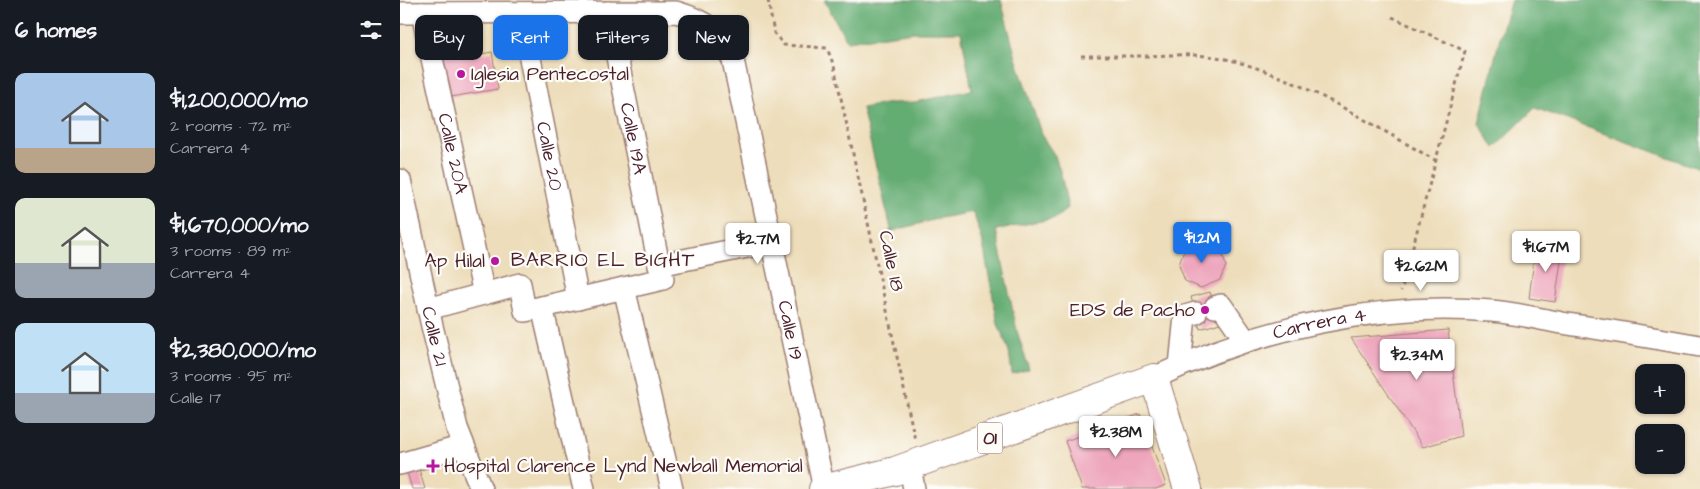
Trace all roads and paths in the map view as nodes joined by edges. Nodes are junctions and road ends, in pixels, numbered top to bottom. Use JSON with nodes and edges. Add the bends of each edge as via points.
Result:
{"nodes":[{"id":1,"x":768,"y":0,"type":"edge"},
{"id":2,"x":632,"y":6,"type":"edge"},
{"id":3,"x":608,"y":12,"type":"junction"},
{"id":4,"x":400,"y":13,"type":"edge"},
{"id":5,"x":422,"y":13,"type":"junction"},
{"id":6,"x":521,"y":13,"type":"junction"},
{"id":7,"x":1392,"y":17,"type":"dead end"},
{"id":8,"x":1081,"y":56,"type":"dead end"},
{"id":9,"x":1435,"y":160,"type":"junction"},
{"id":10,"x":400,"y":180,"type":"edge"},
{"id":11,"x":772,"y":242,"type":"junction"},
{"id":12,"x":659,"y":265,"type":"junction"},
{"id":13,"x":624,"y":288,"type":"junction"},
{"id":14,"x":484,"y":294,"type":"junction"},
{"id":15,"x":578,"y":299,"type":"junction"},
{"id":16,"x":542,"y":308,"type":"junction"},
{"id":17,"x":428,"y":310,"type":"junction"},
{"id":18,"x":1395,"y":311,"type":"junction"},
{"id":19,"x":1246,"y":341,"type":"junction"},
{"id":20,"x":1700,"y":346,"type":"edge"},
{"id":21,"x":1180,"y":366,"type":"junction"},
{"id":22,"x":1154,"y":378,"type":"junction"},
{"id":23,"x":463,"y":446,"type":"junction"},
{"id":24,"x":400,"y":464,"type":"edge"},
{"id":25,"x":915,"y":473,"type":"edge"},
{"id":26,"x":481,"y":489,"type":"edge"},
{"id":27,"x":584,"y":489,"type":"edge"},
{"id":28,"x":672,"y":489,"type":"edge"},
{"id":29,"x":824,"y":489,"type":"edge"},
{"id":30,"x":1188,"y":489,"type":"edge"}],
"edges":[{"from":1,"to":25,"type":"path","name":"Calle 18","via":[[774,33],[784,45],[827,48],[834,66]]},
{"from":2,"to":3,"type":"street"},
{"from":2,"to":11,"type":"street","name":"Calle 19","via":[[696,18],[725,44],[733,60]]},
{"from":3,"to":6,"type":"street"},
{"from":3,"to":12,"type":"street","name":"Calle 19A"},
{"from":4,"to":5,"type":"street"},
{"from":5,"to":6,"type":"street"},
{"from":5,"to":14,"type":"street","name":"Calle 20A"},
{"from":6,"to":15,"type":"street","name":"Calle 20"},
{"from":7,"to":9,"type":"path","via":[[1465,51]]},
{"from":8,"to":9,"type":"path","via":[[1194,54],[1263,70],[1322,97]]},
{"from":9,"to":18,"type":"path"},
{"from":10,"to":17,"type":"street","name":"Calle 21"},
{"from":11,"to":12,"type":"street"},
{"from":11,"to":29,"type":"street","name":"Calle 19"},
{"from":12,"to":13,"type":"street","via":[[663,279]]},
{"from":13,"to":15,"type":"street"},
{"from":13,"to":28,"type":"street"},
{"from":14,"to":16,"type":"street","via":[[520,284],[525,311]]},
{"from":14,"to":17,"type":"street"},
{"from":15,"to":16,"type":"street"},
{"from":16,"to":27,"type":"street"},
{"from":17,"to":23,"type":"street","name":"Calle 21"},
{"from":18,"to":19,"type":"street","name":"Carrera 4","via":[[1337,318]]},
{"from":18,"to":20,"type":"street","name":"Carrera 4","via":[[1492,311]]},
{"from":19,"to":21,"type":"street","name":"Carrera 4"},
{"from":19,"to":21,"type":"street","via":[[1221,305],[1185,316]]},
{"from":21,"to":22,"type":"street","name":"Carrera 4"},
{"from":22,"to":25,"type":"highway","number":"01"},
{"from":22,"to":30,"type":"highway"},
{"from":23,"to":24,"type":"street"},
{"from":23,"to":26,"type":"street","name":"Calle 21"},
{"from":25,"to":29,"type":"highway","number":"01","via":[[895,471]]}]}
